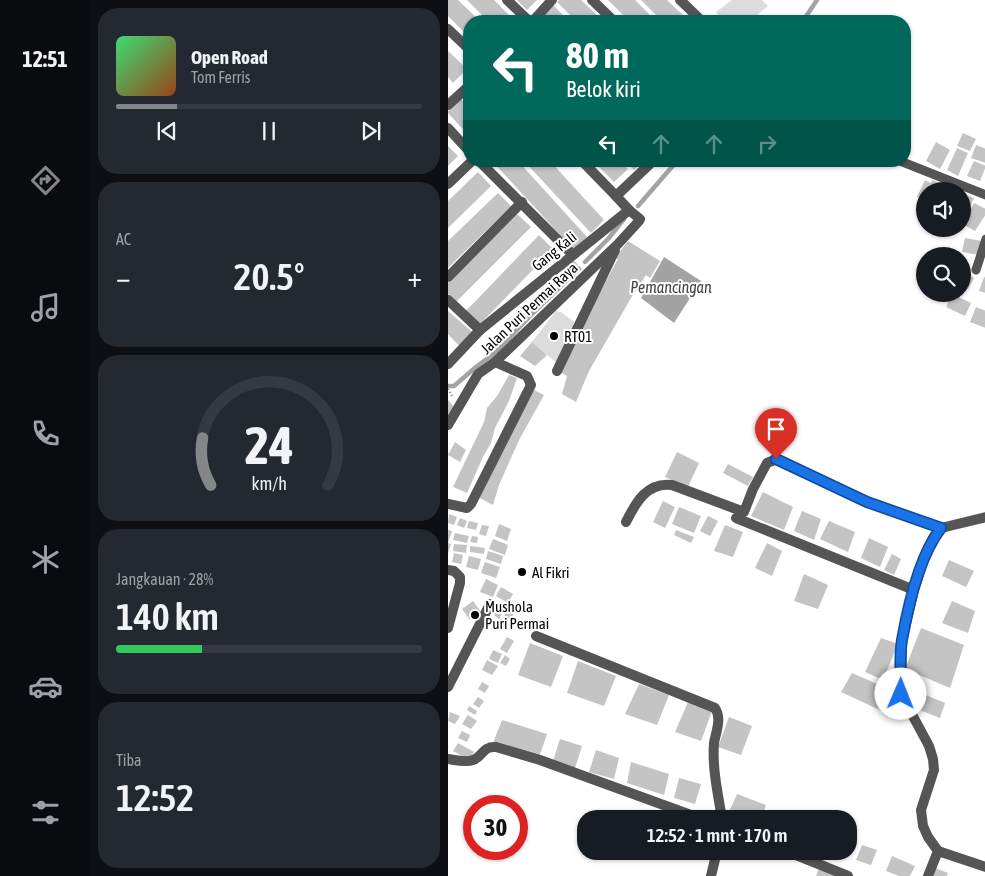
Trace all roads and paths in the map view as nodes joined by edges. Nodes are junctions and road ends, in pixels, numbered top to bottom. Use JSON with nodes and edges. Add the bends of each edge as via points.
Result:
{"nodes":[{"id":1,"x":506,"y":0,"type":"edge"},
{"id":2,"x":552,"y":0,"type":"edge"},
{"id":3,"x":592,"y":0,"type":"edge"},
{"id":4,"x":680,"y":0,"type":"edge"},
{"id":5,"x":524,"y":15,"type":"edge"},
{"id":6,"x":537,"y":15,"type":"edge"},
{"id":7,"x":608,"y":15,"type":"edge"},
{"id":8,"x":696,"y":15,"type":"edge"},
{"id":9,"x":448,"y":29,"type":"edge"},
{"id":10,"x":463,"y":44,"type":"edge"},
{"id":11,"x":463,"y":91,"type":"edge"},
{"id":12,"x":448,"y":105,"type":"edge"},
{"id":13,"x":448,"y":128,"type":"edge"},
{"id":14,"x":463,"y":144,"type":"edge"},
{"id":15,"x":911,"y":165,"type":"edge"},
{"id":16,"x":466,"y":167,"type":"edge"},
{"id":17,"x":485,"y":167,"type":"edge"},
{"id":18,"x":588,"y":167,"type":"edge"},
{"id":19,"x":647,"y":167,"type":"edge"},
{"id":20,"x":448,"y":184,"type":"edge"},
{"id":21,"x":986,"y":195,"type":"edge"},
{"id":22,"x":616,"y":196,"type":"junction"},
{"id":23,"x":522,"y":202,"type":"junction"},
{"id":24,"x":629,"y":210,"type":"junction"},
{"id":25,"x":986,"y":240,"type":"edge"},
{"id":26,"x":618,"y":244,"type":"junction"},
{"id":27,"x":573,"y":255,"type":"junction"},
{"id":28,"x":976,"y":270,"type":"dead end"},
{"id":29,"x":448,"y":278,"type":"edge"},
{"id":30,"x":448,"y":300,"type":"edge"},
{"id":31,"x":480,"y":330,"type":"junction"},
{"id":32,"x":495,"y":362,"type":"junction"},
{"id":33,"x":448,"y":364,"type":"edge"},
{"id":34,"x":557,"y":371,"type":"dead end"},
{"id":35,"x":448,"y":425,"type":"edge"},
{"id":36,"x":448,"y":504,"type":"edge"},
{"id":37,"x":986,"y":517,"type":"edge"},
{"id":38,"x":736,"y":518,"type":"dead end"},
{"id":39,"x":626,"y":522,"type":"dead end"},
{"id":40,"x":941,"y":528,"type":"junction"},
{"id":41,"x":448,"y":570,"type":"edge"},
{"id":42,"x":914,"y":590,"type":"junction"},
{"id":43,"x":490,"y":604,"type":"dead end"},
{"id":44,"x":448,"y":628,"type":"edge"},
{"id":45,"x":536,"y":636,"type":"dead end"},
{"id":46,"x":448,"y":687,"type":"edge"},
{"id":47,"x":448,"y":759,"type":"edge"},
{"id":48,"x":677,"y":810,"type":"edge"},
{"id":49,"x":721,"y":810,"type":"edge"},
{"id":50,"x":938,"y":851,"type":"junction"},
{"id":51,"x":715,"y":860,"type":"edge"},
{"id":52,"x":808,"y":860,"type":"edge"},
{"id":53,"x":986,"y":867,"type":"edge"},
{"id":54,"x":711,"y":876,"type":"edge"},
{"id":55,"x":848,"y":876,"type":"edge"},
{"id":56,"x":928,"y":876,"type":"edge"}],
"edges":[{"from":1,"to":5,"type":"street"},
{"from":2,"to":6,"type":"street"},
{"from":3,"to":7,"type":"street"},
{"from":4,"to":8,"type":"street"},
{"from":9,"to":10,"type":"street"},
{"from":11,"to":12,"type":"street"},
{"from":13,"to":14,"type":"street"},
{"from":15,"to":21,"type":"lane"},
{"from":16,"to":20,"type":"street"},
{"from":17,"to":23,"type":"street"},
{"from":18,"to":22,"type":"street"},
{"from":19,"to":22,"type":"street"},
{"from":22,"to":24,"type":"street"},
{"from":23,"to":27,"type":"street"},
{"from":23,"to":29,"type":"street"},
{"from":24,"to":26,"type":"street","name":"Jalan Puri Permai Raya","via":[[640,219]]},
{"from":24,"to":27,"type":"street","name":"Gang Kali"},
{"from":25,"to":28,"type":"lane"},
{"from":26,"to":32,"type":"street","name":"Jalan Puri Permai Raya"},
{"from":26,"to":34,"type":"street"},
{"from":27,"to":31,"type":"street","name":"Gang Kali"},
{"from":30,"to":31,"type":"street"},
{"from":31,"to":33,"type":"street","name":"Gang Kali"},
{"from":32,"to":35,"type":"street","name":"Jalan Puri Permai Raya","via":[[478,374]]},
{"from":32,"to":36,"type":"street","via":[[527,376],[531,385],[471,504],[467,508]]},
{"from":37,"to":40,"type":"street"},
{"from":38,"to":42,"type":"street"},
{"from":39,"to":40,"type":"street","via":[[644,494],[665,484],[744,512],[767,463],[776,459],[867,502]]},
{"from":40,"to":42,"type":"street","via":[[926,553]]},
{"from":41,"to":44,"type":"street","via":[[460,577]]},
{"from":42,"to":50,"type":"street","via":[[902,641],[901,694],[933,759],[934,770],[921,810],[923,826]]},
{"from":43,"to":46,"type":"street"},
{"from":45,"to":49,"type":"street","via":[[715,708],[719,717],[714,745]]},
{"from":47,"to":48,"type":"street","via":[[471,761],[490,746],[496,747]]},
{"from":50,"to":53,"type":"street"},
{"from":50,"to":56,"type":"street"},
{"from":51,"to":54,"type":"street"},
{"from":52,"to":55,"type":"street"}]}
